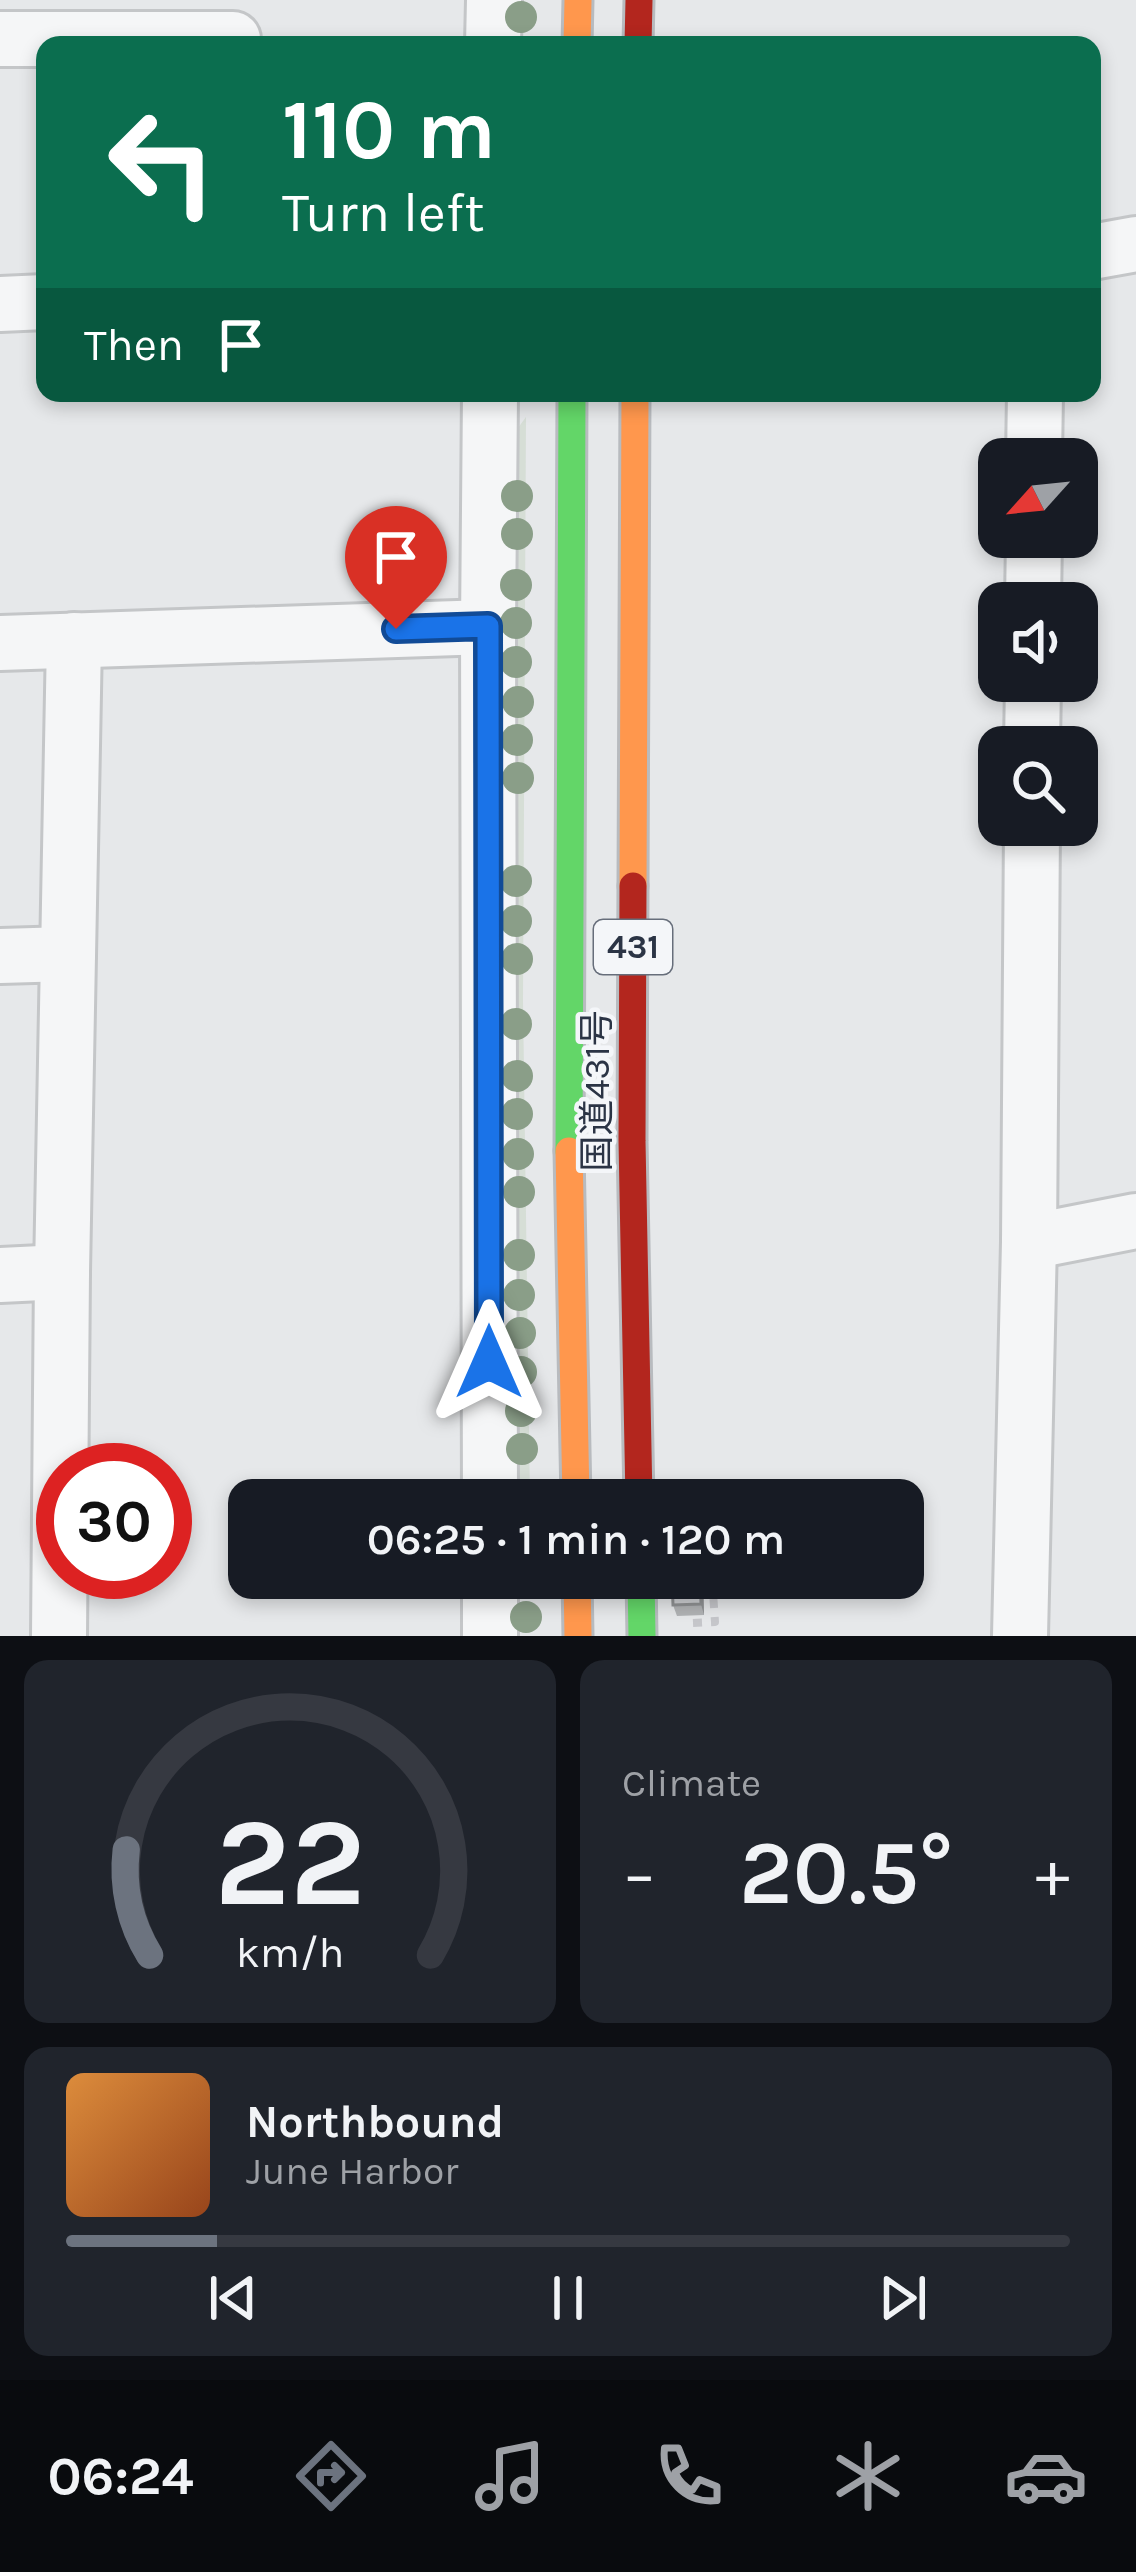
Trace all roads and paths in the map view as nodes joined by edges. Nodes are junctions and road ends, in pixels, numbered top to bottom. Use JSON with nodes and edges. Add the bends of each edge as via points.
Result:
{"nodes":[{"id":1,"x":494,"y":0,"type":"edge"},
{"id":2,"x":578,"y":0,"type":"edge"},
{"id":3,"x":639,"y":0,"type":"edge"},
{"id":4,"x":234,"y":28,"type":"edge"},
{"id":5,"x":64,"y":36,"type":"edge"},
{"id":6,"x":493,"y":36,"type":"edge"},
{"id":7,"x":577,"y":36,"type":"edge"},
{"id":8,"x":638,"y":36,"type":"edge"},
{"id":9,"x":36,"y":37,"type":"edge"},
{"id":10,"x":0,"y":39,"type":"edge"},
{"id":11,"x":1136,"y":244,"type":"edge"},
{"id":12,"x":1101,"y":250,"type":"edge"},
{"id":13,"x":36,"y":302,"type":"edge"},
{"id":14,"x":0,"y":304,"type":"edge"},
{"id":15,"x":490,"y":402,"type":"edge"},
{"id":16,"x":572,"y":402,"type":"edge"},
{"id":17,"x":635,"y":402,"type":"edge"},
{"id":18,"x":1035,"y":402,"type":"edge"},
{"id":19,"x":1034,"y":438,"type":"edge"},
{"id":20,"x":488,"y":626,"type":"junction"},
{"id":21,"x":74,"y":640,"type":"junction"},
{"id":22,"x":0,"y":643,"type":"edge"},
{"id":23,"x":1032,"y":846,"type":"edge"},
{"id":24,"x":68,"y":954,"type":"junction"},
{"id":25,"x":0,"y":956,"type":"edge"},
{"id":26,"x":1136,"y":1221,"type":"edge"},
{"id":27,"x":1029,"y":1242,"type":"junction"},
{"id":28,"x":62,"y":1272,"type":"junction"},
{"id":29,"x":0,"y":1275,"type":"edge"},
{"id":30,"x":490,"y":1479,"type":"edge"},
{"id":31,"x":576,"y":1479,"type":"edge"},
{"id":32,"x":639,"y":1479,"type":"edge"},
{"id":33,"x":490,"y":1599,"type":"edge"},
{"id":34,"x":577,"y":1599,"type":"edge"},
{"id":35,"x":641,"y":1599,"type":"edge"},
{"id":36,"x":713,"y":1599,"type":"edge"},
{"id":37,"x":715,"y":1622,"type":"dead end"},
{"id":38,"x":59,"y":1636,"type":"edge"},
{"id":39,"x":490,"y":1636,"type":"edge"},
{"id":40,"x":578,"y":1636,"type":"edge"},
{"id":41,"x":642,"y":1636,"type":"edge"},
{"id":42,"x":1020,"y":1636,"type":"edge"}],
"edges":[{"from":1,"to":6,"type":"street"},
{"from":2,"to":7,"type":"highway"},
{"from":3,"to":8,"type":"highway"},
{"from":4,"to":5,"type":"street"},
{"from":9,"to":10,"type":"street"},
{"from":11,"to":12,"type":"street"},
{"from":13,"to":14,"type":"street"},
{"from":15,"to":20,"type":"street"},
{"from":16,"to":31,"type":"highway","name":"国道431号","number":"431"},
{"from":17,"to":32,"type":"highway","name":"国道431号","number":"431"},
{"from":18,"to":19,"type":"street"},
{"from":20,"to":21,"type":"street"},
{"from":20,"to":30,"type":"street"},
{"from":21,"to":22,"type":"street"},
{"from":21,"to":24,"type":"street"},
{"from":23,"to":27,"type":"street"},
{"from":24,"to":25,"type":"street"},
{"from":24,"to":28,"type":"street"},
{"from":26,"to":27,"type":"street"},
{"from":27,"to":42,"type":"street"},
{"from":28,"to":29,"type":"street"},
{"from":28,"to":38,"type":"street"},
{"from":33,"to":39,"type":"street"},
{"from":34,"to":40,"type":"highway"},
{"from":35,"to":41,"type":"highway"},
{"from":36,"to":37,"type":"path"}]}
